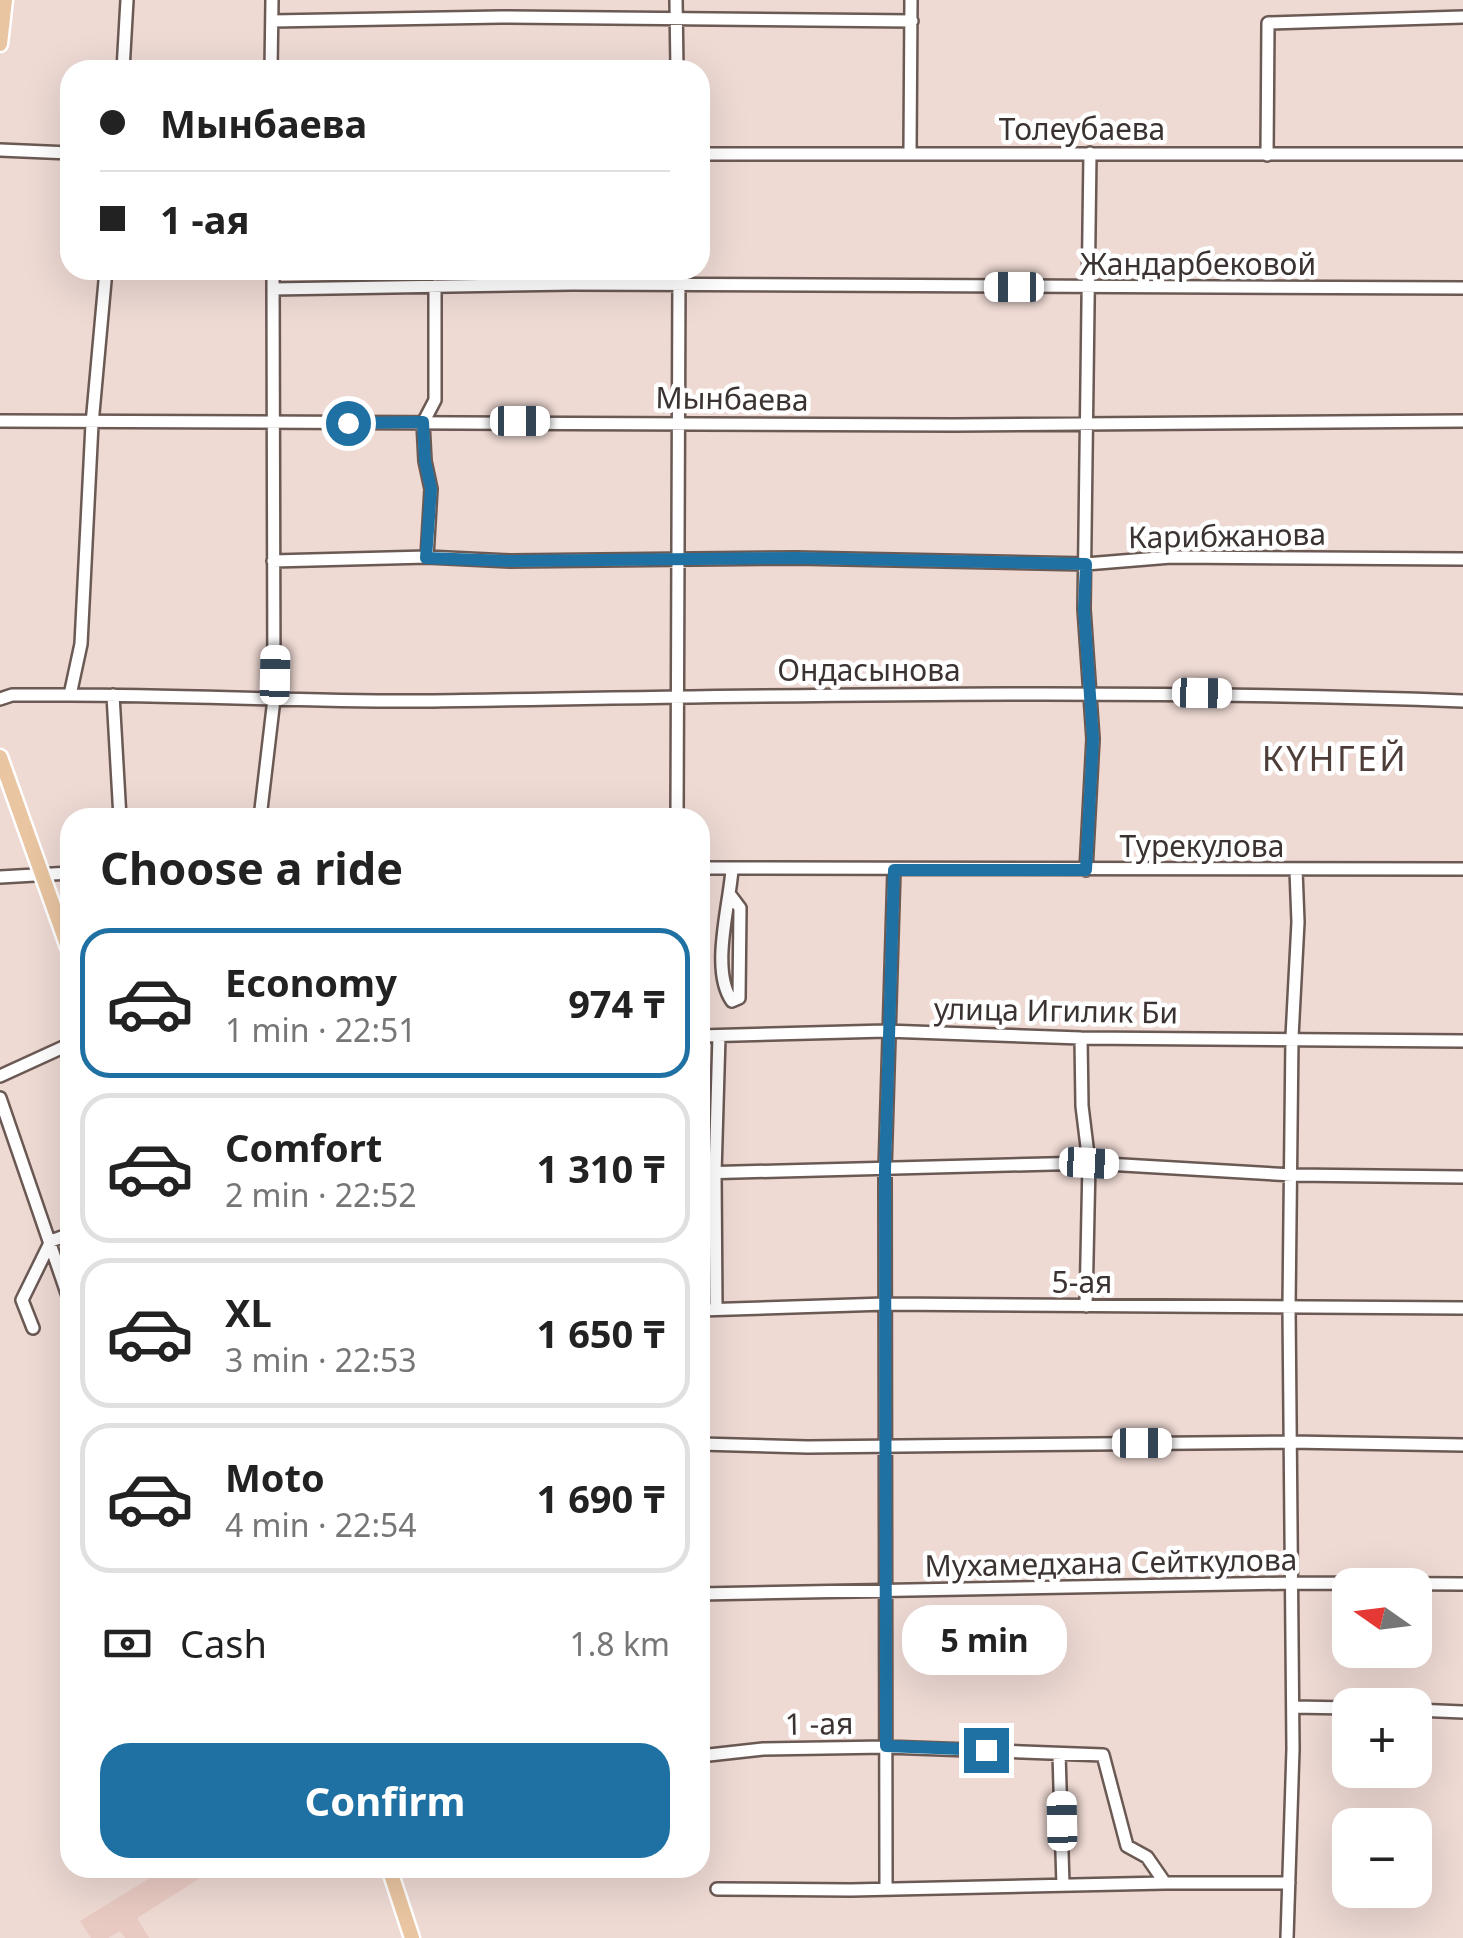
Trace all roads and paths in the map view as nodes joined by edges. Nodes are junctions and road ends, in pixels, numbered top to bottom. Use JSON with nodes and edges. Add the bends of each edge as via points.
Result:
{"nodes":[{"id":1,"x":5,"y":0,"type":"edge"},
{"id":2,"x":128,"y":0,"type":"edge"},
{"id":3,"x":272,"y":0,"type":"edge"},
{"id":4,"x":676,"y":0,"type":"edge"},
{"id":5,"x":912,"y":0,"type":"edge"},
{"id":6,"x":1463,"y":17,"type":"edge"},
{"id":7,"x":676,"y":18,"type":"junction"},
{"id":8,"x":272,"y":21,"type":"junction"},
{"id":9,"x":912,"y":21,"type":"junction"},
{"id":10,"x":0,"y":44,"type":"edge"},
{"id":11,"x":124,"y":60,"type":"edge"},
{"id":12,"x":272,"y":60,"type":"edge"},
{"id":13,"x":677,"y":60,"type":"edge"},
{"id":14,"x":0,"y":150,"type":"edge"},
{"id":15,"x":910,"y":152,"type":"junction"},
{"id":16,"x":60,"y":153,"type":"edge"},
{"id":17,"x":1090,"y":153,"type":"junction"},
{"id":18,"x":710,"y":154,"type":"edge"},
{"id":19,"x":1463,"y":154,"type":"edge"},
{"id":20,"x":1268,"y":155,"type":"junction"},
{"id":21,"x":105,"y":280,"type":"edge"},
{"id":22,"x":273,"y":280,"type":"edge"},
{"id":23,"x":678,"y":280,"type":"edge"},
{"id":24,"x":678,"y":285,"type":"junction"},
{"id":25,"x":434,"y":286,"type":"junction"},
{"id":26,"x":1089,"y":288,"type":"junction"},
{"id":27,"x":1463,"y":288,"type":"edge"},
{"id":28,"x":273,"y":289,"type":"junction"},
{"id":29,"x":0,"y":421,"type":"edge"},
{"id":30,"x":1463,"y":421,"type":"edge"},
{"id":31,"x":423,"y":422,"type":"junction"},
{"id":32,"x":677,"y":422,"type":"junction"},
{"id":33,"x":1085,"y":423,"type":"junction"},
{"id":34,"x":92,"y":424,"type":"junction"},
{"id":35,"x":272,"y":424,"type":"junction"},
{"id":36,"x":426,"y":558,"type":"junction"},
{"id":37,"x":1463,"y":559,"type":"edge"},
{"id":38,"x":678,"y":560,"type":"junction"},
{"id":39,"x":273,"y":561,"type":"junction"},
{"id":40,"x":1086,"y":564,"type":"junction"},
{"id":41,"x":1089,"y":692,"type":"junction"},
{"id":42,"x":70,"y":694,"type":"junction"},
{"id":43,"x":677,"y":694,"type":"junction"},
{"id":44,"x":113,"y":695,"type":"junction"},
{"id":45,"x":0,"y":699,"type":"edge"},
{"id":46,"x":274,"y":699,"type":"junction"},
{"id":47,"x":1463,"y":701,"type":"edge"},
{"id":48,"x":0,"y":757,"type":"edge"},
{"id":49,"x":119,"y":808,"type":"edge"},
{"id":50,"x":261,"y":808,"type":"edge"},
{"id":51,"x":677,"y":808,"type":"edge"},
{"id":52,"x":710,"y":868,"type":"edge"},
{"id":53,"x":732,"y":869,"type":"junction"},
{"id":54,"x":1463,"y":869,"type":"edge"},
{"id":55,"x":894,"y":870,"type":"junction"},
{"id":56,"x":1086,"y":870,"type":"junction"},
{"id":57,"x":1296,"y":870,"type":"junction"},
{"id":58,"x":60,"y":873,"type":"edge"},
{"id":59,"x":42,"y":876,"type":"junction"},
{"id":60,"x":0,"y":877,"type":"edge"},
{"id":61,"x":731,"y":896,"type":"junction"},
{"id":62,"x":60,"y":926,"type":"edge"},
{"id":63,"x":886,"y":1031,"type":"junction"},
{"id":64,"x":710,"y":1036,"type":"edge"},
{"id":65,"x":719,"y":1036,"type":"junction"},
{"id":66,"x":1082,"y":1038,"type":"junction"},
{"id":67,"x":1292,"y":1038,"type":"junction"},
{"id":68,"x":1463,"y":1041,"type":"edge"},
{"id":69,"x":60,"y":1049,"type":"edge"},
{"id":70,"x":0,"y":1076,"type":"edge"},
{"id":71,"x":0,"y":1098,"type":"edge"},
{"id":72,"x":1089,"y":1163,"type":"junction"},
{"id":73,"x":885,"y":1170,"type":"junction"},
{"id":74,"x":710,"y":1172,"type":"edge"},
{"id":75,"x":715,"y":1172,"type":"junction"},
{"id":76,"x":1293,"y":1176,"type":"junction"},
{"id":77,"x":1463,"y":1177,"type":"edge"},
{"id":78,"x":60,"y":1238,"type":"edge"},
{"id":79,"x":51,"y":1241,"type":"junction"},
{"id":80,"x":60,"y":1270,"type":"edge"},
{"id":81,"x":885,"y":1304,"type":"junction"},
{"id":82,"x":1086,"y":1306,"type":"junction"},
{"id":83,"x":1289,"y":1308,"type":"junction"},
{"id":84,"x":1463,"y":1308,"type":"edge"},
{"id":85,"x":710,"y":1309,"type":"edge"},
{"id":86,"x":716,"y":1309,"type":"junction"},
{"id":87,"x":33,"y":1328,"type":"dead end"},
{"id":88,"x":1290,"y":1442,"type":"junction"},
{"id":89,"x":710,"y":1444,"type":"edge"},
{"id":90,"x":1463,"y":1445,"type":"edge"},
{"id":91,"x":885,"y":1446,"type":"junction"},
{"id":92,"x":1291,"y":1583,"type":"junction"},
{"id":93,"x":1463,"y":1584,"type":"edge"},
{"id":94,"x":885,"y":1592,"type":"junction"},
{"id":95,"x":710,"y":1594,"type":"edge"},
{"id":96,"x":1293,"y":1707,"type":"junction"},
{"id":97,"x":1332,"y":1708,"type":"edge"},
{"id":98,"x":1432,"y":1711,"type":"edge"},
{"id":99,"x":1463,"y":1712,"type":"edge"},
{"id":100,"x":886,"y":1746,"type":"junction"},
{"id":101,"x":1059,"y":1754,"type":"junction"},
{"id":102,"x":710,"y":1755,"type":"edge"},
{"id":103,"x":392,"y":1878,"type":"edge"},
{"id":104,"x":1166,"y":1883,"type":"junction"},
{"id":105,"x":1288,"y":1883,"type":"junction"},
{"id":106,"x":1063,"y":1885,"type":"junction"},
{"id":107,"x":886,"y":1888,"type":"junction"},
{"id":108,"x":718,"y":1889,"type":"dead end"},
{"id":109,"x":412,"y":1938,"type":"edge"},
{"id":110,"x":1287,"y":1938,"type":"edge"}],
"edges":[{"from":1,"to":10,"type":"main road"},
{"from":2,"to":11,"type":"street"},
{"from":3,"to":8,"type":"street"},
{"from":4,"to":7,"type":"street"},
{"from":5,"to":9,"type":"street"},
{"from":6,"to":20,"type":"street","via":[[1268,23]]},
{"from":7,"to":8,"type":"street"},
{"from":7,"to":9,"type":"street"},
{"from":7,"to":13,"type":"street"},
{"from":8,"to":12,"type":"street"},
{"from":9,"to":15,"type":"street"},
{"from":14,"to":16,"type":"street"},
{"from":15,"to":17,"type":"street","name":"Толеубаева"},
{"from":15,"to":18,"type":"street","name":"Толеубаева"},
{"from":17,"to":20,"type":"street","name":"Толеубаева"},
{"from":17,"to":26,"type":"street"},
{"from":19,"to":20,"type":"street","name":"Толеубаева"},
{"from":21,"to":34,"type":"street"},
{"from":22,"to":28,"type":"street"},
{"from":23,"to":24,"type":"street"},
{"from":24,"to":25,"type":"street","name":"Жандарбековой"},
{"from":24,"to":26,"type":"street","name":"Жандарбековой"},
{"from":24,"to":32,"type":"street"},
{"from":25,"to":28,"type":"street","name":"Жандарбековой"},
{"from":25,"to":31,"type":"street","via":[[434,400]]},
{"from":26,"to":27,"type":"street","name":"Жандарбековой"},
{"from":26,"to":33,"type":"street"},
{"from":28,"to":35,"type":"street"},
{"from":29,"to":34,"type":"street","name":"Мынбаева"},
{"from":30,"to":33,"type":"street","name":"Мынбаева"},
{"from":31,"to":32,"type":"street","name":"Мынбаева"},
{"from":31,"to":35,"type":"street","name":"Мынбаева"},
{"from":31,"to":36,"type":"street","via":[[431,489]]},
{"from":32,"to":33,"type":"street","name":"Мынбаева"},
{"from":32,"to":38,"type":"street"},
{"from":33,"to":40,"type":"street"},
{"from":34,"to":35,"type":"street","name":"Мынбаева"},
{"from":34,"to":42,"type":"street","via":[[81,644]]},
{"from":35,"to":39,"type":"street"},
{"from":36,"to":38,"type":"street","name":"Карибжанова"},
{"from":36,"to":39,"type":"street","name":"Карибжанова"},
{"from":37,"to":40,"type":"street","name":"Карибжанова","via":[[1171,557]]},
{"from":38,"to":40,"type":"street","name":"Карибжанова"},
{"from":38,"to":43,"type":"street"},
{"from":39,"to":46,"type":"street"},
{"from":40,"to":41,"type":"street"},
{"from":41,"to":43,"type":"street","name":"Ондасынова"},
{"from":41,"to":47,"type":"street","name":"Ондасынова"},
{"from":41,"to":56,"type":"street"},
{"from":42,"to":44,"type":"street","name":"Ондасынова"},
{"from":42,"to":45,"type":"street","name":"Ондасынова"},
{"from":43,"to":46,"type":"street","name":"Ондасынова"},
{"from":43,"to":51,"type":"street"},
{"from":44,"to":46,"type":"street","name":"Ондасынова"},
{"from":44,"to":49,"type":"street"},
{"from":46,"to":50,"type":"street"},
{"from":48,"to":59,"type":"main road"},
{"from":52,"to":53,"type":"street","name":"Турекулова"},
{"from":53,"to":55,"type":"street","name":"Турекулова"},
{"from":53,"to":61,"type":"street"},
{"from":54,"to":57,"type":"street","name":"Турекулова"},
{"from":55,"to":56,"type":"street","name":"Турекулова"},
{"from":55,"to":63,"type":"street"},
{"from":56,"to":57,"type":"street","name":"Турекулова"},
{"from":57,"to":67,"type":"street"},
{"from":58,"to":59,"type":"street"},
{"from":59,"to":60,"type":"street"},
{"from":59,"to":62,"type":"main road"},
{"from":61,"to":61,"type":"street","via":[[740,908],[742,982],[732,1001],[722,961]]},
{"from":63,"to":65,"type":"street","name":"улица Игилик Би"},
{"from":63,"to":66,"type":"street","name":"улица Игилик Би"},
{"from":63,"to":73,"type":"street"},
{"from":64,"to":65,"type":"street","name":"улица Игилик Би"},
{"from":65,"to":75,"type":"street"},
{"from":66,"to":67,"type":"street","name":"улица Игилик Би"},
{"from":66,"to":72,"type":"street"},
{"from":67,"to":68,"type":"street","name":"улица Игилик Би"},
{"from":67,"to":76,"type":"street"},
{"from":69,"to":70,"type":"street"},
{"from":71,"to":79,"type":"street"},
{"from":72,"to":73,"type":"street"},
{"from":72,"to":76,"type":"street"},
{"from":72,"to":82,"type":"street"},
{"from":73,"to":75,"type":"street"},
{"from":73,"to":81,"type":"street"},
{"from":74,"to":75,"type":"street"},
{"from":75,"to":86,"type":"street"},
{"from":76,"to":77,"type":"street"},
{"from":76,"to":83,"type":"street"},
{"from":78,"to":79,"type":"street"},
{"from":79,"to":80,"type":"street"},
{"from":79,"to":87,"type":"street","via":[[22,1300]]},
{"from":81,"to":82,"type":"street","name":"5-ая"},
{"from":81,"to":86,"type":"street","name":"5-ая"},
{"from":81,"to":91,"type":"street"},
{"from":82,"to":83,"type":"street","name":"5-ая"},
{"from":83,"to":84,"type":"street","name":"5-ая"},
{"from":83,"to":88,"type":"street"},
{"from":85,"to":86,"type":"street","name":"5-ая"},
{"from":88,"to":90,"type":"street"},
{"from":88,"to":91,"type":"street"},
{"from":88,"to":92,"type":"street"},
{"from":89,"to":91,"type":"street"},
{"from":91,"to":94,"type":"street"},
{"from":92,"to":93,"type":"street","name":"Мухамедхана Сейткулова"},
{"from":92,"to":94,"type":"street","name":"Мухамедхана Сейткулова"},
{"from":92,"to":96,"type":"street"},
{"from":94,"to":95,"type":"street","name":"Мухамедхана Сейткулова"},
{"from":94,"to":100,"type":"street"},
{"from":96,"to":97,"type":"street"},
{"from":96,"to":105,"type":"street"},
{"from":98,"to":99,"type":"street"},
{"from":100,"to":101,"type":"street","name":"1 -ая"},
{"from":100,"to":102,"type":"street","name":"1 -ая"},
{"from":100,"to":107,"type":"street"},
{"from":101,"to":104,"type":"street","name":"1 -ая","via":[[1104,1754],[1127,1846],[1147,1857]]},
{"from":101,"to":106,"type":"street"},
{"from":103,"to":109,"type":"main road"},
{"from":104,"to":105,"type":"street"},
{"from":104,"to":106,"type":"street"},
{"from":105,"to":110,"type":"street"},
{"from":106,"to":107,"type":"street"},
{"from":107,"to":108,"type":"street"}]}
